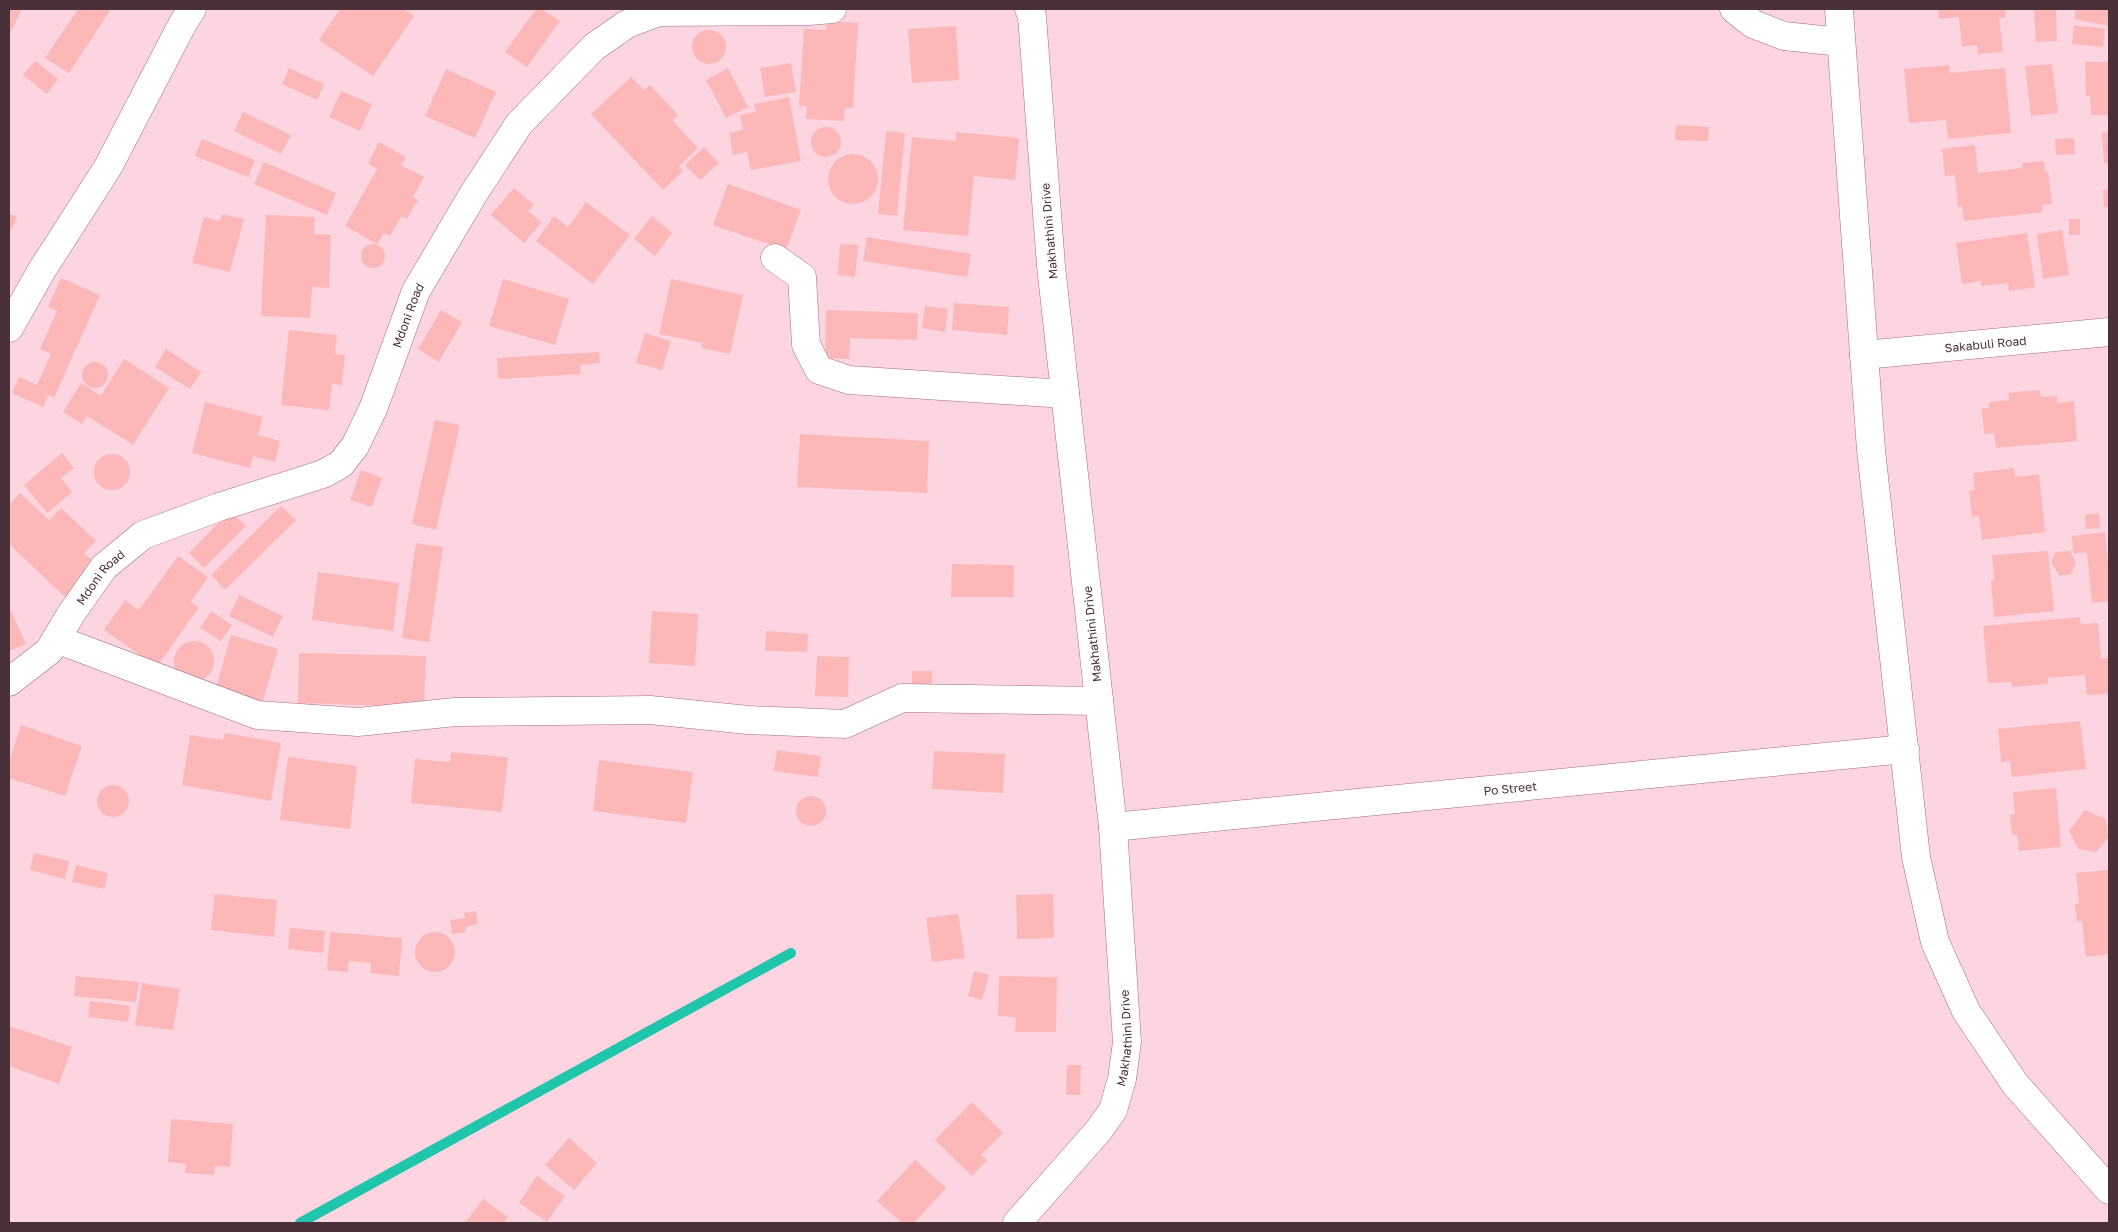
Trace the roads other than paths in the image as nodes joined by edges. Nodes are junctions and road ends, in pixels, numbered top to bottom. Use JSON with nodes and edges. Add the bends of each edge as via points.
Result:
{"nodes":[{"id":1,"x":192,"y":9,"type":"edge"},
{"id":2,"x":832,"y":9,"type":"edge"},
{"id":3,"x":1029,"y":9,"type":"edge"},
{"id":4,"x":1734,"y":9,"type":"edge"},
{"id":5,"x":1840,"y":9,"type":"edge"},
{"id":6,"x":1841,"y":42,"type":"junction"},
{"id":7,"x":775,"y":258,"type":"dead end"},
{"id":8,"x":9,"y":328,"type":"edge"},
{"id":9,"x":2109,"y":332,"type":"edge"},
{"id":10,"x":1864,"y":355,"type":"junction"},
{"id":11,"x":1065,"y":394,"type":"junction"},
{"id":12,"x":56,"y":639,"type":"junction"},
{"id":13,"x":9,"y":682,"type":"edge"},
{"id":14,"x":1099,"y":701,"type":"junction"},
{"id":15,"x":1905,"y":749,"type":"junction"},
{"id":16,"x":1114,"y":827,"type":"junction"},
{"id":17,"x":2109,"y":1190,"type":"edge"},
{"id":18,"x":1017,"y":1223,"type":"edge"}],
"edges":[{"from":1,"to":8,"type":"street","via":[[108,167]]},
{"from":2,"to":12,"type":"street","name":"Mdoni Road","via":[[659,12],[627,24],[594,47],[519,124],[474,193],[416,291],[373,409],[355,446],[341,464],[323,474],[143,535],[104,567]]},
{"from":3,"to":11,"type":"street","name":"Makhathini Drive"},
{"from":4,"to":6,"type":"street","via":[[1753,24],[1784,36]]},
{"from":5,"to":6,"type":"street"},
{"from":6,"to":10,"type":"street"},
{"from":7,"to":11,"type":"street","via":[[802,277],[806,345],[819,370],[850,380]]},
{"from":9,"to":10,"type":"street","name":"Sakabuli Road"},
{"from":10,"to":15,"type":"street","via":[[1871,450]]},
{"from":11,"to":14,"type":"street","name":"Makhathini Drive"},
{"from":12,"to":13,"type":"street","name":"Mdoni Road","via":[[49,651]]},
{"from":12,"to":14,"type":"street","via":[[257,715],[358,722],[455,712],[650,710],[748,720],[845,724],[902,698]]},
{"from":14,"to":16,"type":"street","name":"Makhathini Drive"},
{"from":15,"to":16,"type":"street","name":"Po Street"},
{"from":15,"to":17,"type":"street","via":[[1916,857],[1935,942],[1966,1011],[2015,1084]]},
{"from":16,"to":18,"type":"street","name":"Makhathini Drive","via":[[1127,1042],[1122,1080],[1113,1110],[1099,1130]]}]}
